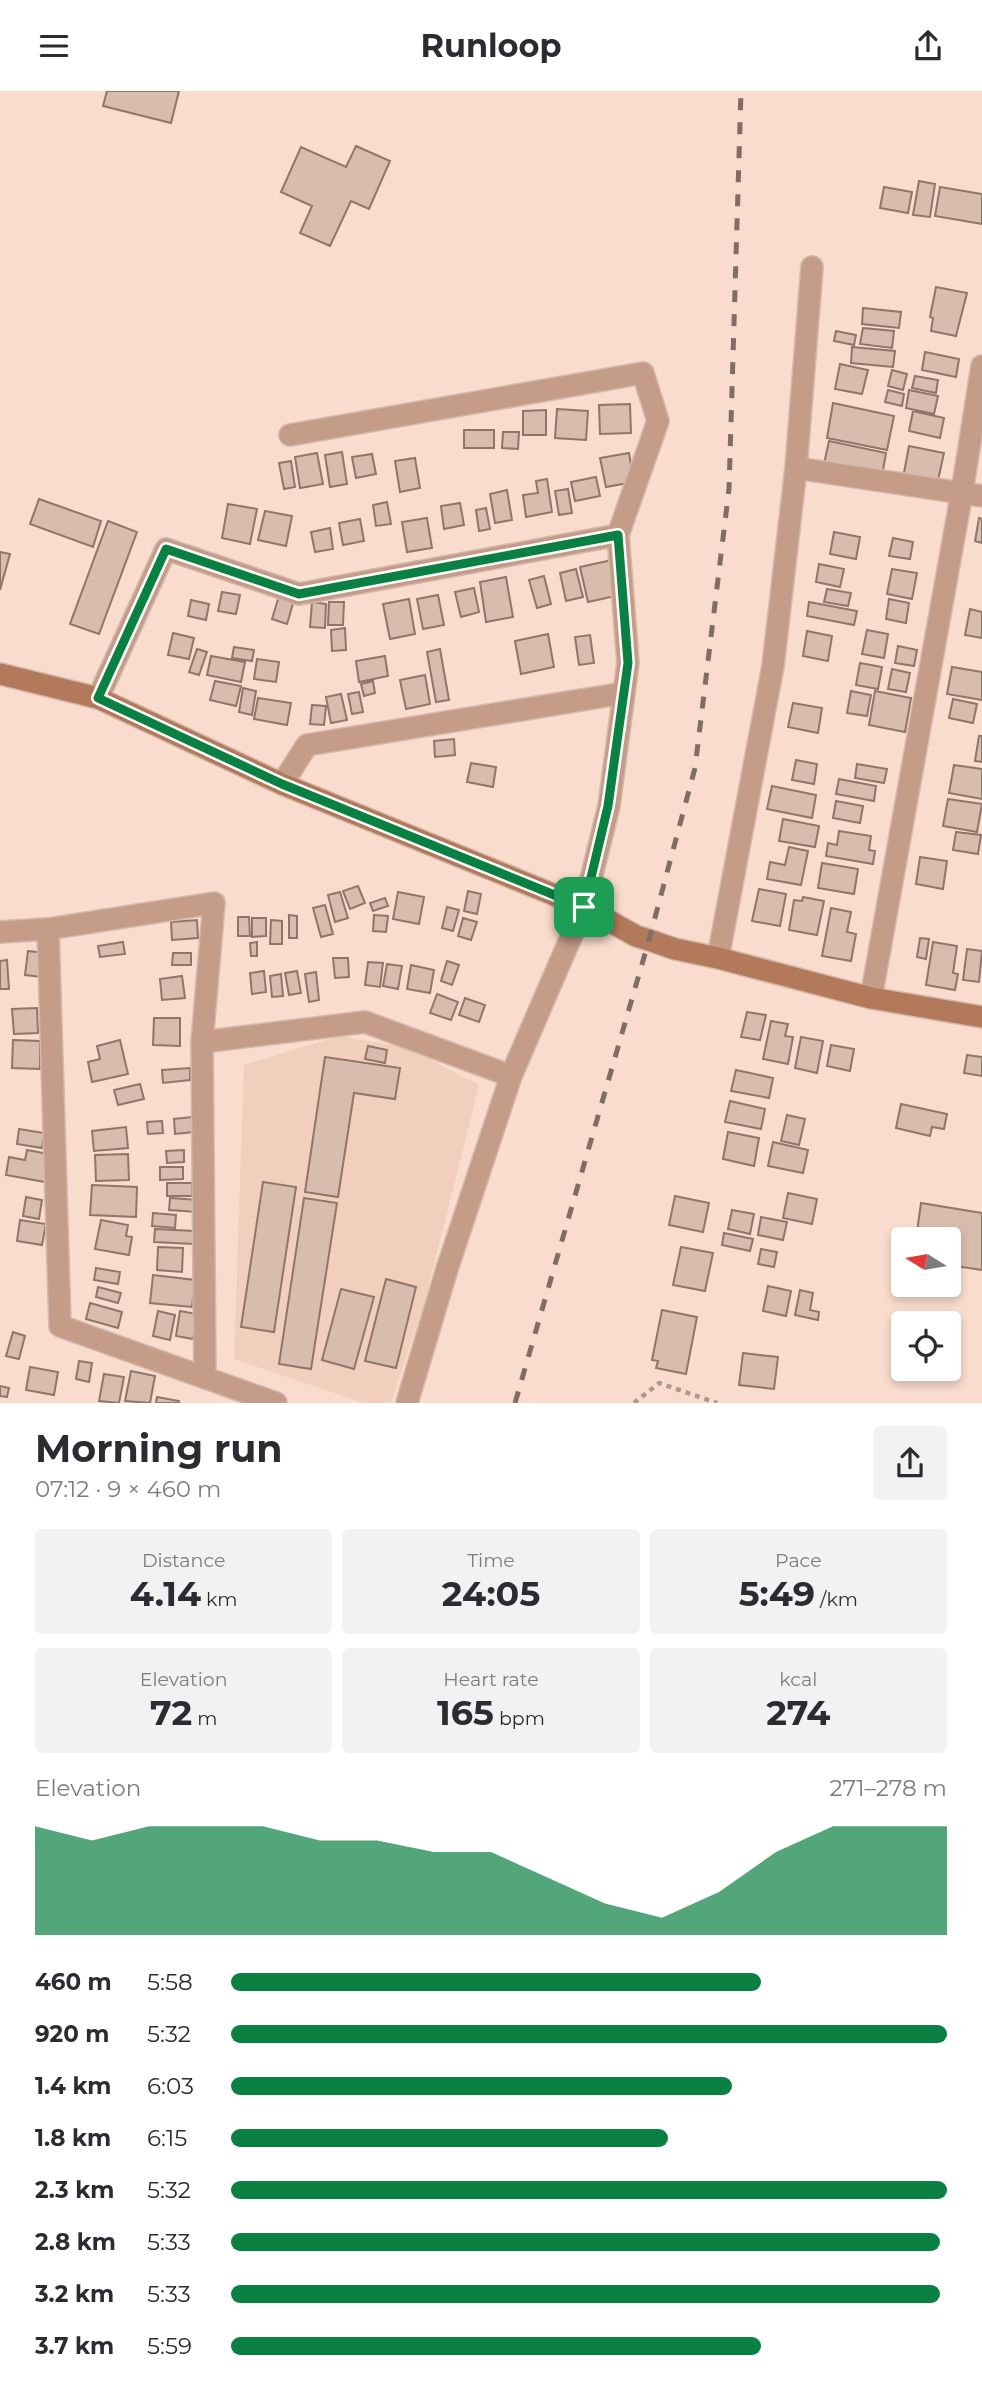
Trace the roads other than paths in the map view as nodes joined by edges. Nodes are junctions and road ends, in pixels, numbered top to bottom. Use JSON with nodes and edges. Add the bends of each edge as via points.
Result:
{"nodes":[{"id":1,"x":812,"y":267,"type":"dead end"},
{"id":2,"x":982,"y":366,"type":"edge"},
{"id":3,"x":290,"y":435,"type":"dead end"},
{"id":4,"x":796,"y":468,"type":"junction"},
{"id":5,"x":972,"y":494,"type":"edge"},
{"id":6,"x":618,"y":535,"type":"junction"},
{"id":7,"x":0,"y":674,"type":"edge"},
{"id":8,"x":624,"y":693,"type":"junction"},
{"id":9,"x":98,"y":698,"type":"junction"},
{"id":10,"x":282,"y":784,"type":"junction"},
{"id":11,"x":584,"y":907,"type":"junction"},
{"id":12,"x":48,"y":929,"type":"junction"},
{"id":13,"x":0,"y":932,"type":"edge"},
{"id":14,"x":718,"y":958,"type":"junction"},
{"id":15,"x":871,"y":998,"type":"junction"},
{"id":16,"x":982,"y":1017,"type":"edge"},
{"id":17,"x":202,"y":1042,"type":"junction"},
{"id":18,"x":511,"y":1076,"type":"junction"},
{"id":19,"x":205,"y":1378,"type":"junction"},
{"id":20,"x":276,"y":1403,"type":"edge"},
{"id":21,"x":407,"y":1403,"type":"edge"}],
"edges":[{"from":1,"to":4,"type":"street"},
{"from":2,"to":5,"type":"street"},
{"from":3,"to":6,"type":"street","via":[[643,373],[658,421]]},
{"from":4,"to":5,"type":"street"},
{"from":4,"to":14,"type":"street","via":[[773,666]]},
{"from":5,"to":15,"type":"street"},
{"from":6,"to":8,"type":"street","via":[[628,663]]},
{"from":6,"to":9,"type":"street","via":[[299,594],[166,549]]},
{"from":7,"to":9,"type":"street"},
{"from":8,"to":10,"type":"street","via":[[307,745]]},
{"from":8,"to":11,"type":"street","via":[[608,806]]},
{"from":9,"to":10,"type":"street"},
{"from":10,"to":11,"type":"street"},
{"from":11,"to":14,"type":"street","via":[[636,936]]},
{"from":11,"to":18,"type":"street"},
{"from":12,"to":13,"type":"street"},
{"from":12,"to":17,"type":"street","via":[[214,903]]},
{"from":12,"to":19,"type":"street","via":[[60,1326]]},
{"from":14,"to":15,"type":"street"},
{"from":15,"to":16,"type":"street"},
{"from":17,"to":18,"type":"street","via":[[365,1022]]},
{"from":17,"to":19,"type":"street"},
{"from":18,"to":21,"type":"street"},
{"from":19,"to":20,"type":"street"}]}
